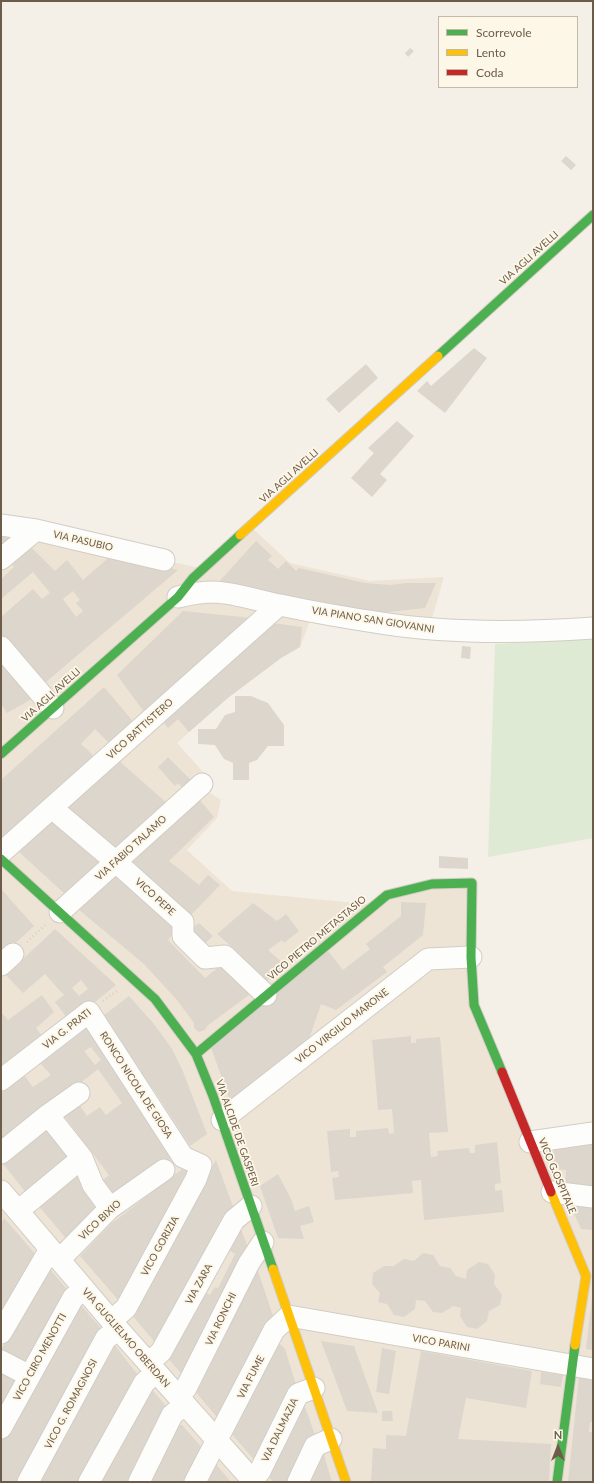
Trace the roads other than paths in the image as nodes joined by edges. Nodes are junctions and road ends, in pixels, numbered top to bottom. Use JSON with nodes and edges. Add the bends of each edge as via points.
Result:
{"nodes":[{"id":1,"x":593,"y":215,"type":"edge"},
{"id":2,"x":1,"y":525,"type":"edge"},
{"id":3,"x":36,"y":530,"type":"junction"},
{"id":4,"x":1,"y":559,"type":"edge"},
{"id":5,"x":164,"y":560,"type":"dead end"},
{"id":6,"x":178,"y":597,"type":"junction"},
{"id":7,"x":279,"y":605,"type":"junction"},
{"id":8,"x":593,"y":628,"type":"edge"},
{"id":9,"x":1,"y":647,"type":"edge"},
{"id":10,"x":53,"y":708,"type":"junction"},
{"id":11,"x":1,"y":754,"type":"edge"},
{"id":12,"x":202,"y":784,"type":"dead end"},
{"id":13,"x":52,"y":808,"type":"junction"},
{"id":14,"x":1,"y":853,"type":"edge"},
{"id":15,"x":1,"y":860,"type":"edge"},
{"id":16,"x":116,"y":862,"type":"junction"},
{"id":17,"x":472,"y":883,"type":"joint"},
{"id":18,"x":60,"y":912,"type":"junction"},
{"id":19,"x":471,"y":957,"type":"junction"},
{"id":20,"x":266,"y":995,"type":"junction"},
{"id":21,"x":89,"y":1012,"type":"joint"},
{"id":22,"x":196,"y":1054,"type":"junction"},
{"id":23,"x":1,"y":1080,"type":"edge"},
{"id":24,"x":79,"y":1093,"type":"dead end"},
{"id":25,"x":48,"y":1115,"type":"junction"},
{"id":26,"x":222,"y":1120,"type":"junction"},
{"id":27,"x":593,"y":1133,"type":"edge"},
{"id":28,"x":530,"y":1142,"type":"junction"},
{"id":29,"x":1,"y":1153,"type":"edge"},
{"id":30,"x":82,"y":1158,"type":"junction"},
{"id":31,"x":192,"y":1161,"type":"joint"},
{"id":32,"x":164,"y":1170,"type":"dead end"},
{"id":33,"x":552,"y":1192,"type":"junction"},
{"id":34,"x":593,"y":1197,"type":"edge"},
{"id":35,"x":7,"y":1202,"type":"edge"},
{"id":36,"x":251,"y":1206,"type":"junction"},
{"id":37,"x":110,"y":1208,"type":"junction"},
{"id":38,"x":263,"y":1242,"type":"junction"},
{"id":39,"x":55,"y":1255,"type":"junction"},
{"id":40,"x":590,"y":1276,"type":"edge"},
{"id":41,"x":84,"y":1289,"type":"junction"},
{"id":42,"x":289,"y":1316,"type":"junction"},
{"id":43,"x":115,"y":1325,"type":"junction"},
{"id":44,"x":1,"y":1333,"type":"edge"},
{"id":45,"x":1,"y":1361,"type":"edge"},
{"id":46,"x":571,"y":1366,"type":"junction"},
{"id":47,"x":152,"y":1367,"type":"junction"},
{"id":48,"x":593,"y":1369,"type":"edge"},
{"id":49,"x":30,"y":1376,"type":"junction"},
{"id":50,"x":314,"y":1388,"type":"junction"},
{"id":51,"x":181,"y":1400,"type":"junction"},
{"id":52,"x":1,"y":1428,"type":"edge"},
{"id":53,"x":331,"y":1439,"type":"junction"},
{"id":54,"x":218,"y":1441,"type":"junction"},
{"id":55,"x":254,"y":1481,"type":"edge"},
{"id":56,"x":28,"y":1482,"type":"edge"},
{"id":57,"x":89,"y":1482,"type":"edge"},
{"id":58,"x":139,"y":1482,"type":"edge"},
{"id":59,"x":196,"y":1482,"type":"edge"},
{"id":60,"x":298,"y":1482,"type":"edge"},
{"id":61,"x":346,"y":1482,"type":"edge"},
{"id":62,"x":557,"y":1482,"type":"edge"}],
"edges":[{"from":1,"to":6,"type":"street","name":"VIA AGLI AVELLI","via":[[193,578]]},
{"from":2,"to":3,"type":"street","name":"VIA PASUBIO"},
{"from":3,"to":4,"type":"street"},
{"from":3,"to":5,"type":"street","name":"VIA PASUBIO"},
{"from":6,"to":7,"type":"street","name":"VIA PIANO SAN GIOVANNI","via":[[214,592]]},
{"from":6,"to":10,"type":"street","name":"VIA AGLI AVELLI"},
{"from":7,"to":8,"type":"street","name":"VIA PIANO SAN GIOVANNI","via":[[382,624],[434,630],[494,632]]},
{"from":7,"to":13,"type":"street","name":"VICO BATTISTERO"},
{"from":9,"to":10,"type":"street"},
{"from":10,"to":11,"type":"street","name":"VIA AGLI AVELLI"},
{"from":12,"to":16,"type":"street","name":"VIA FABIO TALAMO"},
{"from":13,"to":14,"type":"street","name":"VICO BATTISTERO"},
{"from":13,"to":16,"type":"street","name":"VICO PEPE"},
{"from":15,"to":18,"type":"street","name":"VIA ALCIDE DE GASPERI"},
{"from":16,"to":18,"type":"street","name":"VIA FABIO TALAMO"},
{"from":16,"to":20,"type":"street","name":"VICO PEPE","via":[[183,922],[183,936],[205,958],[225,956]]},
{"from":17,"to":19,"type":"street","name":"VICO G.OSPITALE"},
{"from":17,"to":20,"type":"street","name":"VICO PIETRO METASTASIO","via":[[432,884],[387,895]]},
{"from":18,"to":22,"type":"street","name":"VIA ALCIDE DE GASPERI","via":[[156,999]]},
{"from":19,"to":26,"type":"street","name":"VICO VIRGILIO MARONE","via":[[428,959]]},
{"from":19,"to":28,"type":"street","name":"VICO G.OSPITALE","via":[[474,1005]]},
{"from":20,"to":22,"type":"street","name":"VICO PIETRO METASTASIO"},
{"from":21,"to":23,"type":"street","name":"VIA G. PRATI"},
{"from":21,"to":31,"type":"street","name":"RONCO NICOLA DE GIOSA"},
{"from":22,"to":26,"type":"street","name":"VIA ALCIDE DE GASPERI"},
{"from":24,"to":25,"type":"street"},
{"from":25,"to":29,"type":"street"},
{"from":25,"to":30,"type":"street"},
{"from":26,"to":36,"type":"street","name":"VIA ALCIDE DE GASPERI"},
{"from":27,"to":28,"type":"street"},
{"from":28,"to":33,"type":"street","name":"VICO G.OSPITALE"},
{"from":30,"to":35,"type":"street"},
{"from":30,"to":37,"type":"street","via":[[93,1185]]},
{"from":31,"to":43,"type":"street","name":"VICO GORIZIA","via":[[196,1179]]},
{"from":32,"to":37,"type":"street","name":"VICO BIXIO"},
{"from":33,"to":34,"type":"street"},
{"from":33,"to":40,"type":"street","name":"VICO G.OSPITALE"},
{"from":35,"to":39,"type":"street","name":"VIA GUGLIELMO OBERDAN"},
{"from":36,"to":38,"type":"street","name":"VIA ALCIDE DE GASPERI"},
{"from":36,"to":47,"type":"street","name":"VIA ZARA","via":[[234,1220]]},
{"from":37,"to":39,"type":"street","name":"VICO BIXIO"},
{"from":38,"to":42,"type":"street","name":"VIA ALCIDE DE GASPERI"},
{"from":38,"to":51,"type":"street","name":"VIA RONCHI","via":[[249,1263]]},
{"from":39,"to":41,"type":"street","name":"VIA GUGLIELMO OBERDAN"},
{"from":39,"to":44,"type":"street","name":"VICO BIXIO"},
{"from":40,"to":46,"type":"street","name":"VICO G.OSPITALE"},
{"from":41,"to":43,"type":"street","name":"VIA GUGLIELMO OBERDAN"},
{"from":41,"to":49,"type":"street","name":"VICO CIRO MENOTTI","via":[[73,1298]]},
{"from":42,"to":46,"type":"street","name":"VICO PARINI"},
{"from":42,"to":50,"type":"street","name":"VIA ALCIDE DE GASPERI"},
{"from":42,"to":54,"type":"street","name":"VIA FUME","via":[[274,1330]]},
{"from":43,"to":47,"type":"street","name":"VIA GUGLIELMO OBERDAN"},
{"from":43,"to":56,"type":"street","name":"VICO G. ROMAGNOSI"},
{"from":45,"to":49,"type":"street"},
{"from":46,"to":48,"type":"street","name":"VICO PARINI"},
{"from":46,"to":62,"type":"street","name":"VICO G.OSPITALE"},
{"from":47,"to":51,"type":"street","name":"VIA GUGLIELMO OBERDAN"},
{"from":47,"to":57,"type":"street","name":"VIA ZARA"},
{"from":49,"to":52,"type":"street","name":"VICO CIRO MENOTTI"},
{"from":50,"to":53,"type":"street","name":"VIA ALCIDE DE GASPERI"},
{"from":50,"to":55,"type":"street","name":"VIA DALMAZIA","via":[[298,1394]]},
{"from":51,"to":54,"type":"street","name":"VIA GUGLIELMO OBERDAN"},
{"from":51,"to":58,"type":"street","name":"VIA RONCHI"},
{"from":53,"to":60,"type":"street","via":[[315,1446]]},
{"from":53,"to":61,"type":"street","name":"VIA ALCIDE DE GASPERI"},
{"from":54,"to":55,"type":"street","name":"VIA GUGLIELMO OBERDAN"},
{"from":54,"to":59,"type":"street","name":"VIA FUME"}]}
